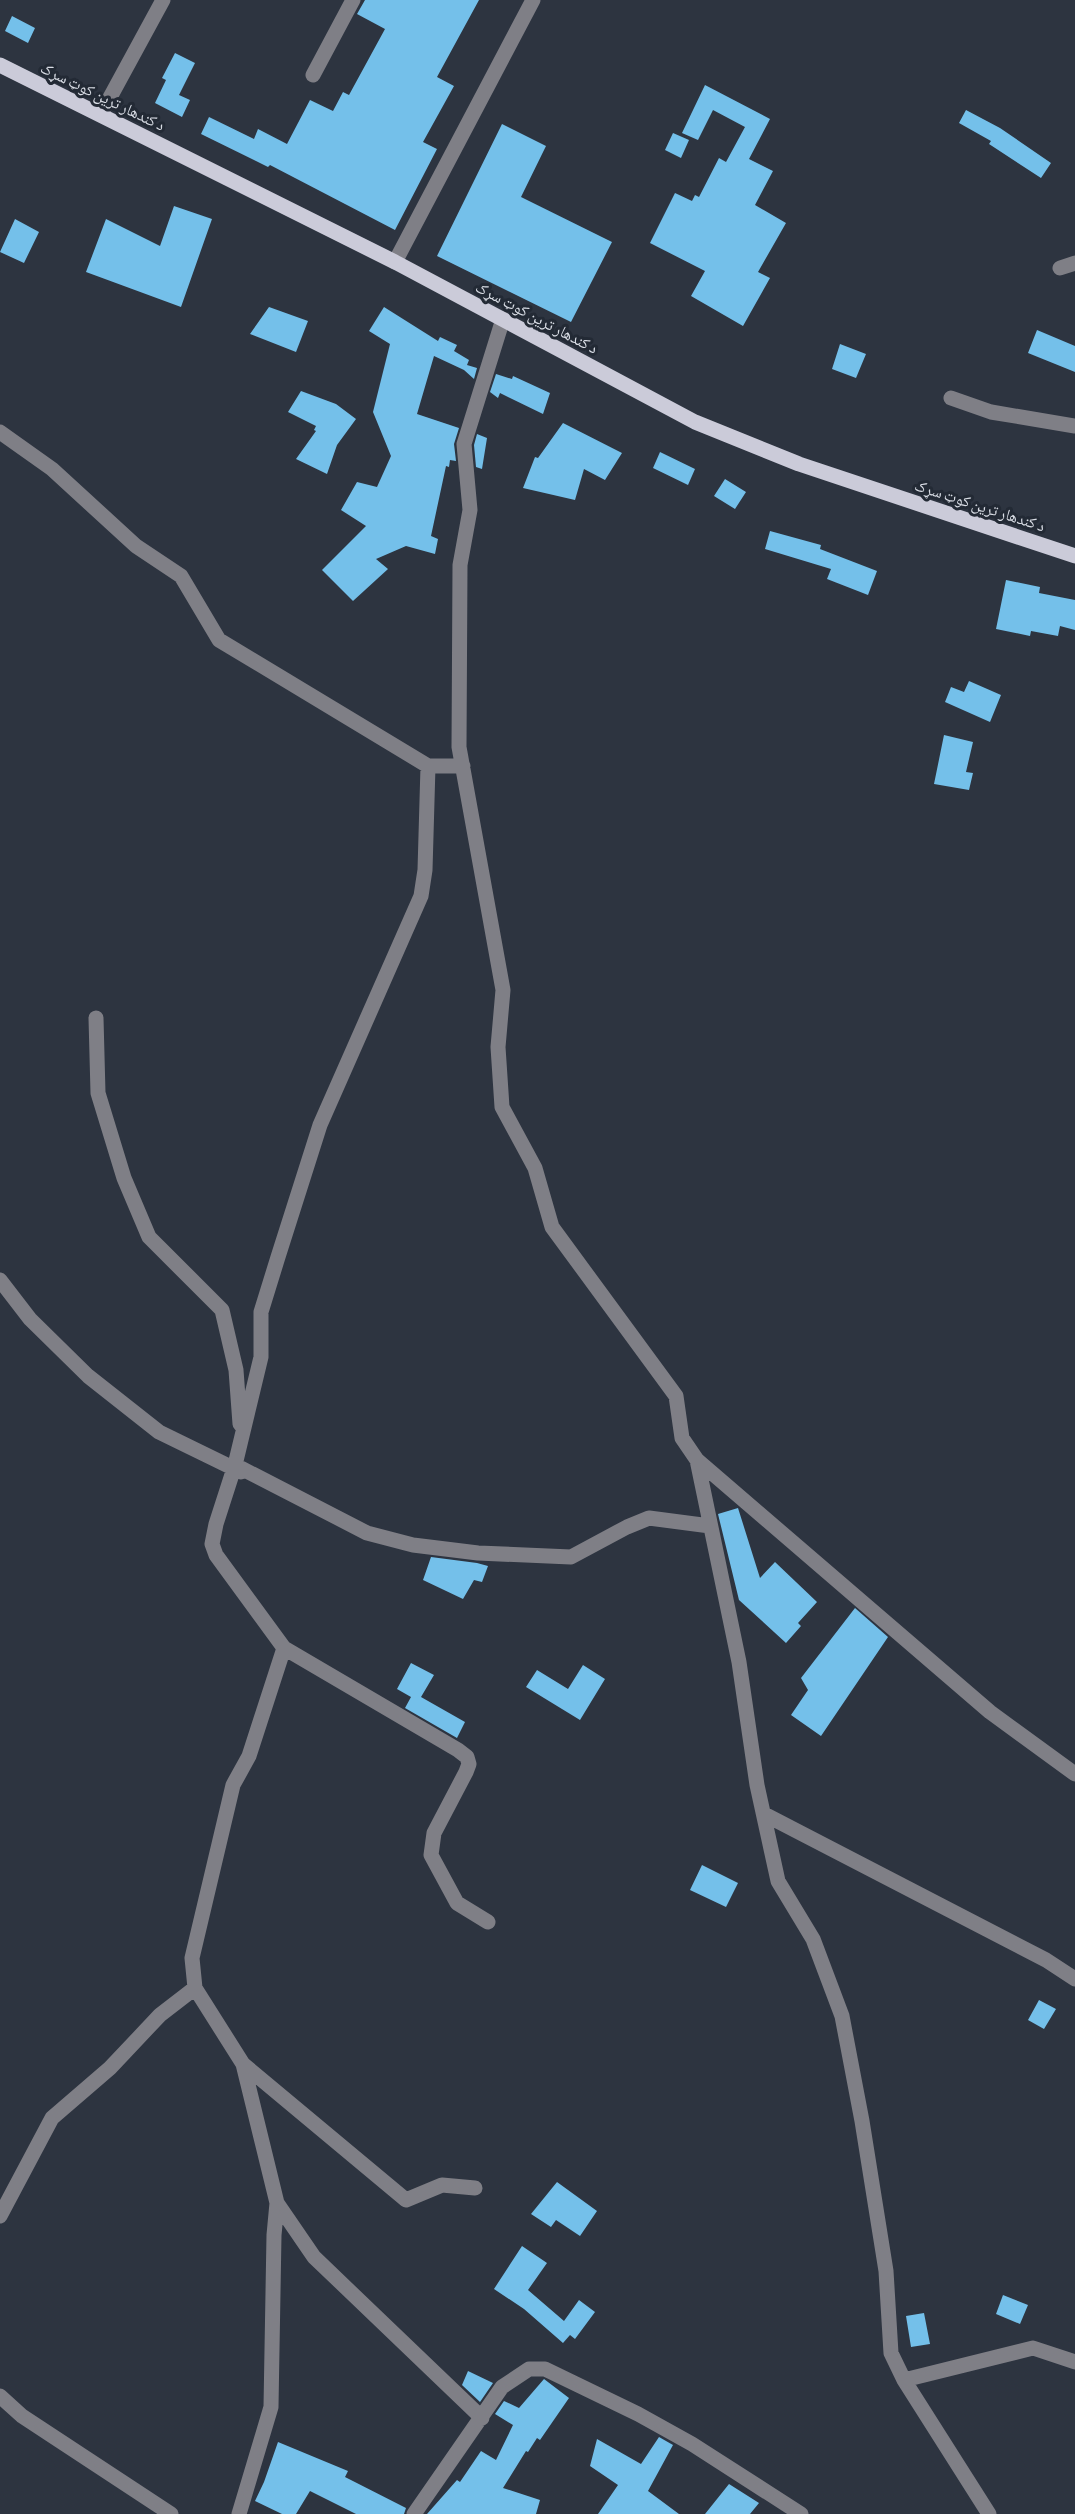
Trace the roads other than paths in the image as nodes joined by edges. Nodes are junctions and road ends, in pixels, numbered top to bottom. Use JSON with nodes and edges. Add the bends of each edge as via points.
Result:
{"nodes":[{"id":1,"x":163,"y":0,"type":"edge"},
{"id":2,"x":353,"y":0,"type":"edge"},
{"id":3,"x":533,"y":0,"type":"edge"},
{"id":4,"x":0,"y":65,"type":"edge"},
{"id":5,"x":313,"y":75,"type":"dead end"},
{"id":6,"x":101,"y":114,"type":"junction"},
{"id":7,"x":395,"y":262,"type":"junction"},
{"id":8,"x":1075,"y":263,"type":"edge"},
{"id":9,"x":1060,"y":268,"type":"dead end"},
{"id":10,"x":503,"y":319,"type":"junction"},
{"id":11,"x":951,"y":398,"type":"dead end"},
{"id":12,"x":1075,"y":426,"type":"edge"},
{"id":13,"x":0,"y":432,"type":"edge"},
{"id":14,"x":1075,"y":556,"type":"edge"},
{"id":15,"x":428,"y":766,"type":"junction"},
{"id":16,"x":463,"y":766,"type":"junction"},
{"id":17,"x":96,"y":1018,"type":"dead end"},
{"id":18,"x":0,"y":1280,"type":"edge"},
{"id":19,"x":697,"y":1460,"type":"junction"},
{"id":20,"x":235,"y":1465,"type":"junction"},
{"id":21,"x":710,"y":1526,"type":"junction"},
{"id":22,"x":284,"y":1648,"type":"junction"},
{"id":23,"x":1075,"y":1774,"type":"edge"},
{"id":24,"x":764,"y":1814,"type":"junction"},
{"id":25,"x":488,"y":1922,"type":"dead end"},
{"id":26,"x":1075,"y":1979,"type":"edge"},
{"id":27,"x":195,"y":1988,"type":"junction"},
{"id":28,"x":243,"y":2064,"type":"junction"},
{"id":29,"x":475,"y":2188,"type":"dead end"},
{"id":30,"x":277,"y":2204,"type":"junction"},
{"id":31,"x":0,"y":2216,"type":"edge"},
{"id":32,"x":1075,"y":2362,"type":"edge"},
{"id":33,"x":904,"y":2380,"type":"junction"},
{"id":34,"x":0,"y":2396,"type":"edge"},
{"id":35,"x":482,"y":2418,"type":"junction"},
{"id":36,"x":171,"y":2514,"type":"edge"},
{"id":37,"x":239,"y":2514,"type":"edge"},
{"id":38,"x":414,"y":2514,"type":"edge"},
{"id":39,"x":801,"y":2514,"type":"edge"},
{"id":40,"x":989,"y":2514,"type":"edge"}],
"edges":[{"from":1,"to":6,"type":"street"},
{"from":2,"to":5,"type":"street"},
{"from":3,"to":7,"type":"street"},
{"from":4,"to":6,"type":"main road","name":"د کندهار ترين کوټ سړک"},
{"from":6,"to":7,"type":"main road","name":"د کندهار ترين کوټ سړک"},
{"from":7,"to":10,"type":"main road","name":"د کندهار ترين کوټ سړک"},
{"from":8,"to":9,"type":"street"},
{"from":10,"to":14,"type":"main road","name":"د کندهار ترين کوټ سړک","via":[[705,426],[799,464]]},
{"from":10,"to":16,"type":"street","via":[[464,444],[470,510],[460,565],[459,747]]},
{"from":11,"to":12,"type":"street","via":[[991,412]]},
{"from":13,"to":15,"type":"street","via":[[52,469],[136,546],[181,576],[219,640]]},
{"from":15,"to":16,"type":"street"},
{"from":15,"to":20,"type":"street","via":[[421,896],[320,1125],[261,1312],[261,1357]]},
{"from":16,"to":19,"type":"street","via":[[503,990],[498,1047],[502,1107],[535,1168],[552,1227],[676,1395],[682,1438]]},
{"from":17,"to":18,"type":"street","via":[[98,1093],[124,1178],[148,1238],[222,1310],[236,1370],[243,1473],[159,1432],[96,1383],[30,1319]]},
{"from":19,"to":21,"type":"street"},
{"from":19,"to":23,"type":"street","via":[[990,1712]]},
{"from":20,"to":21,"type":"street","via":[[368,1533],[413,1545],[478,1553],[571,1557],[649,1518]]},
{"from":20,"to":22,"type":"street","via":[[212,1544]]},
{"from":21,"to":24,"type":"street","via":[[739,1662]]},
{"from":22,"to":25,"type":"street","via":[[467,1757],[466,1772],[434,1833],[431,1855],[457,1903]]},
{"from":22,"to":27,"type":"street","via":[[249,1756],[233,1785],[192,1958]]},
{"from":24,"to":26,"type":"street","via":[[1046,1960]]},
{"from":24,"to":33,"type":"street","via":[[778,1881],[813,1939],[842,2016],[886,2271],[891,2353]]},
{"from":27,"to":28,"type":"street"},
{"from":27,"to":31,"type":"street","via":[[160,2015],[110,2068],[52,2118]]},
{"from":28,"to":29,"type":"street","via":[[406,2200],[442,2185]]},
{"from":28,"to":30,"type":"street"},
{"from":30,"to":35,"type":"street","via":[[314,2258]]},
{"from":30,"to":37,"type":"street","via":[[271,2407]]},
{"from":32,"to":33,"type":"street","via":[[1033,2348]]},
{"from":33,"to":40,"type":"street"},
{"from":34,"to":36,"type":"street","via":[[22,2416]]},
{"from":35,"to":38,"type":"street"},
{"from":35,"to":39,"type":"street","via":[[502,2388],[530,2369],[545,2369],[683,2439]]}]}
